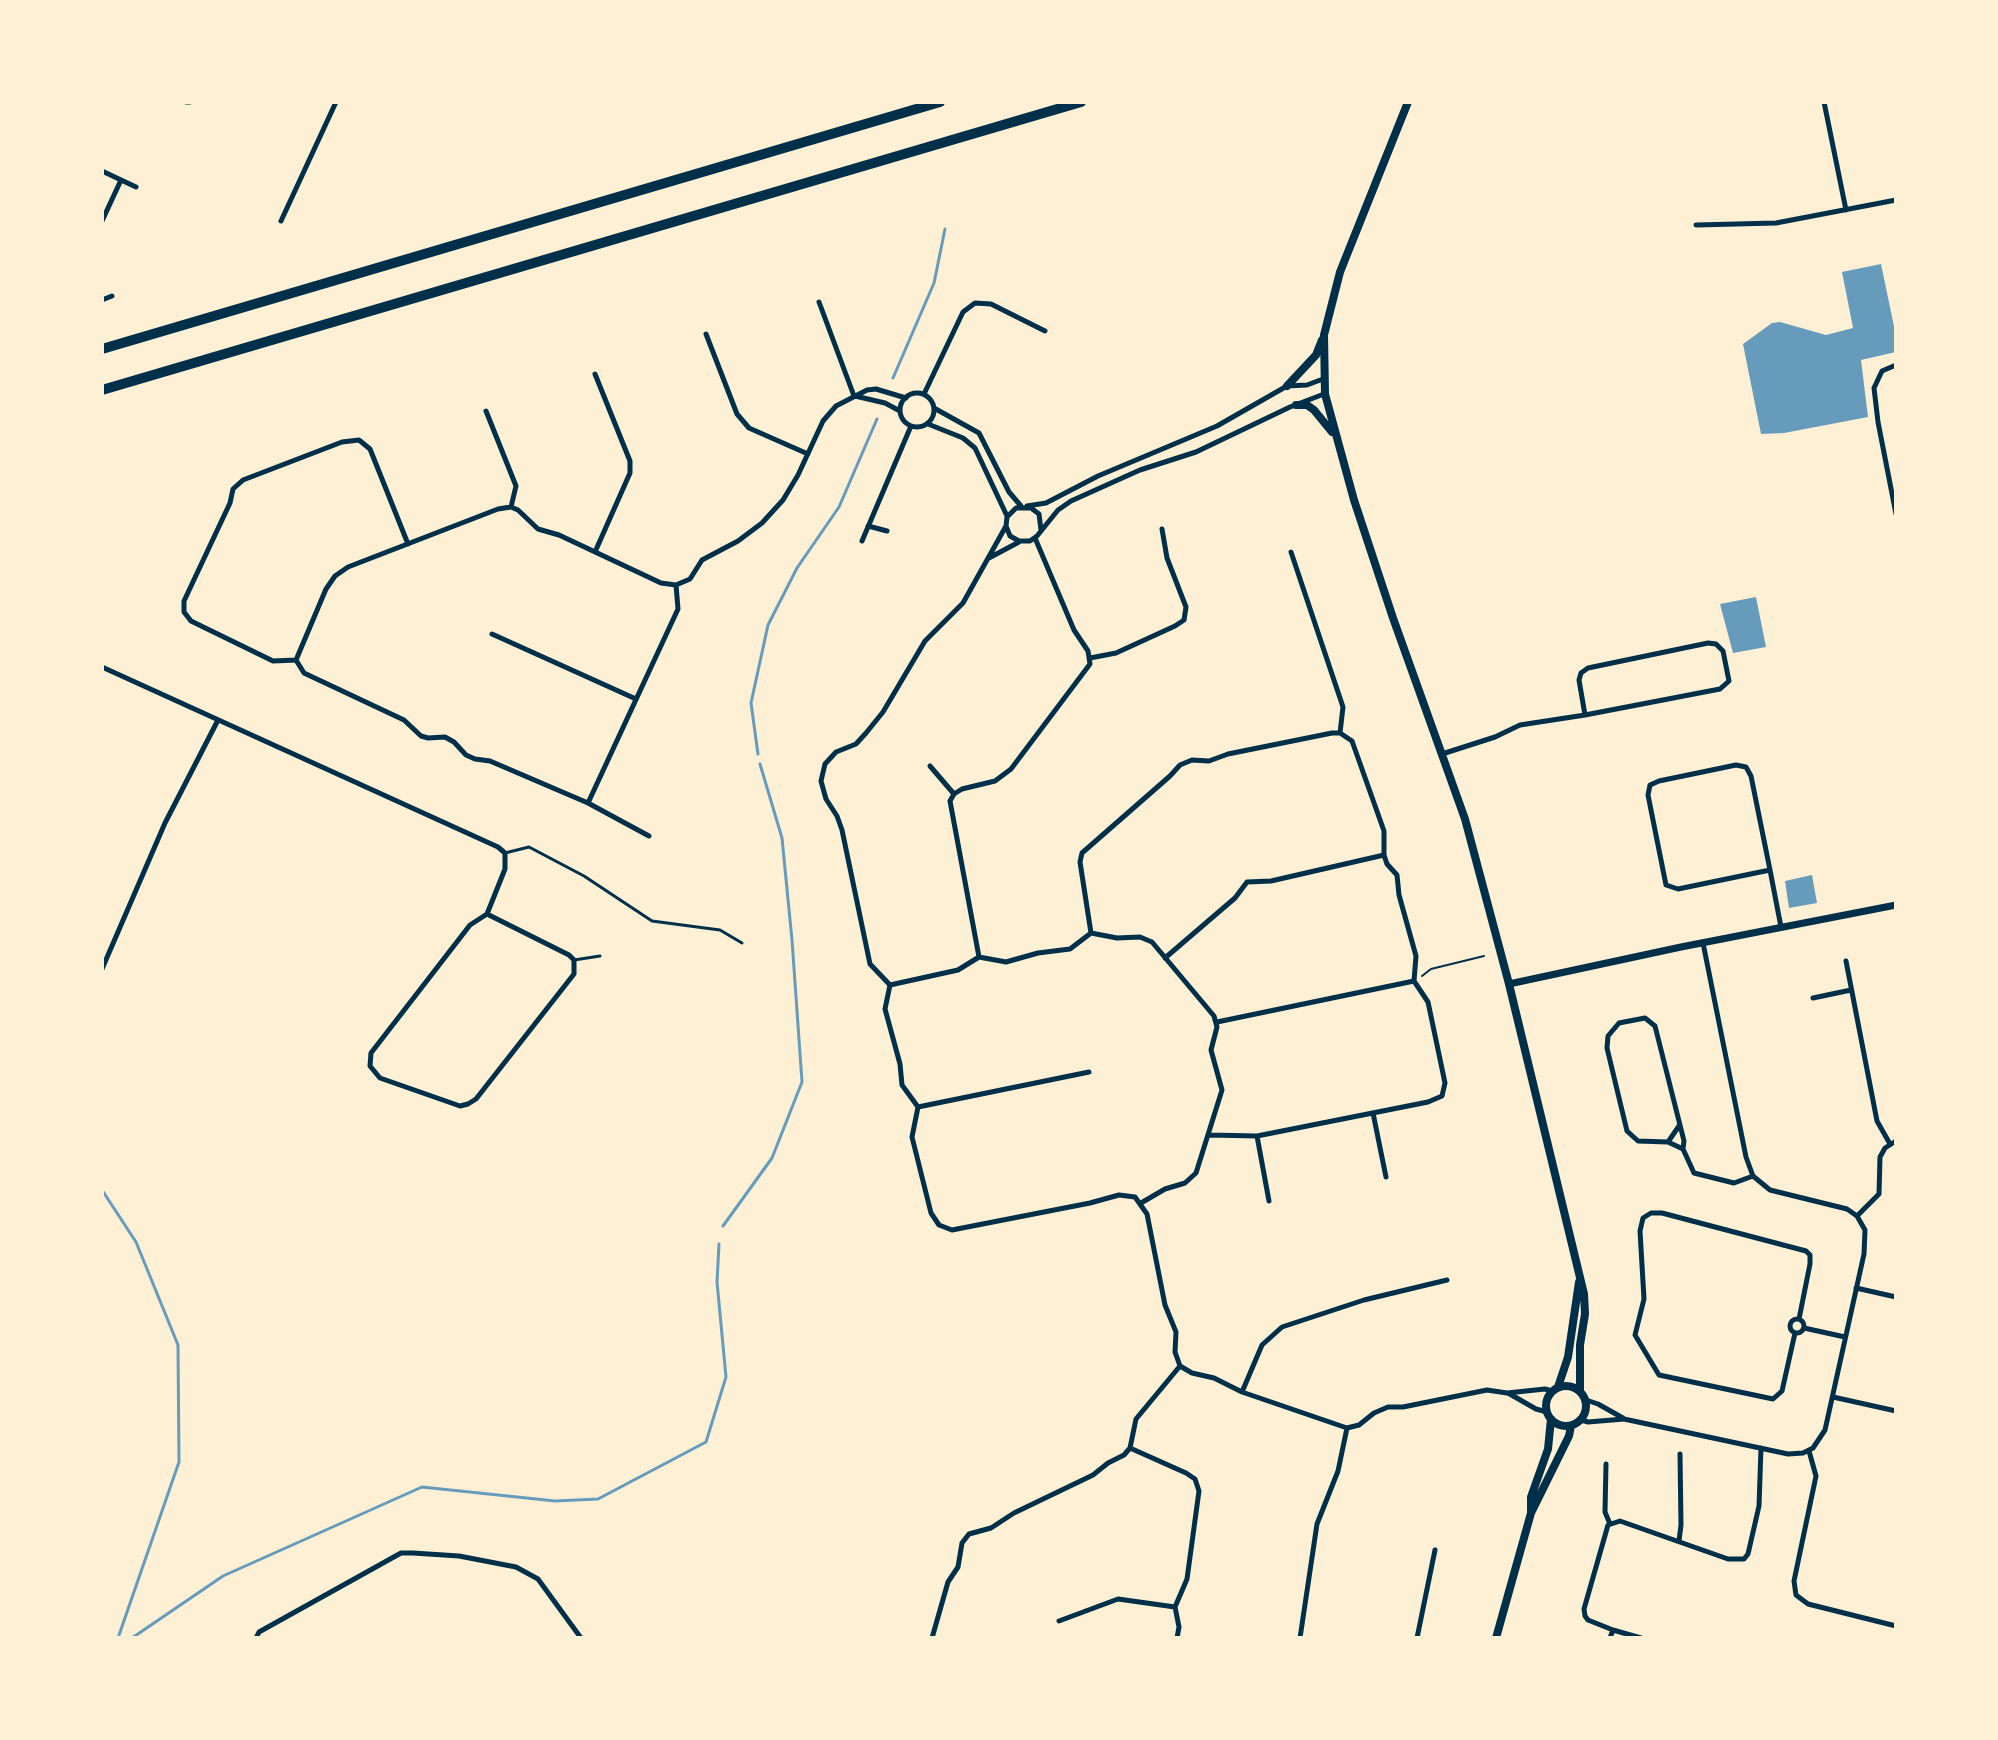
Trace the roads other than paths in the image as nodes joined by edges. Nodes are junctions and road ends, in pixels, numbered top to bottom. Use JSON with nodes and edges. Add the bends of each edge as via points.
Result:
{"nodes":[{"id":1,"x":336,"y":102,"type":"edge"},
{"id":2,"x":940,"y":102,"type":"edge"},
{"id":3,"x":1081,"y":102,"type":"edge"},
{"id":4,"x":1408,"y":102,"type":"edge"},
{"id":5,"x":1824,"y":102,"type":"edge"},
{"id":6,"x":102,"y":171,"type":"edge"},
{"id":7,"x":121,"y":180,"type":"junction"},
{"id":8,"x":136,"y":187,"type":"dead end"},
{"id":9,"x":1896,"y":200,"type":"edge"},
{"id":10,"x":1846,"y":210,"type":"junction"},
{"id":11,"x":102,"y":221,"type":"edge"},
{"id":12,"x":281,"y":221,"type":"dead end"},
{"id":13,"x":1696,"y":225,"type":"dead end"},
{"id":14,"x":112,"y":296,"type":"dead end"},
{"id":15,"x":102,"y":300,"type":"edge"},
{"id":16,"x":819,"y":302,"type":"dead end"},
{"id":17,"x":1045,"y":331,"type":"dead end"},
{"id":18,"x":706,"y":334,"type":"dead end"},
{"id":19,"x":1324,"y":335,"type":"junction"},
{"id":20,"x":102,"y":349,"type":"edge"},
{"id":21,"x":1896,"y":365,"type":"edge"},
{"id":22,"x":595,"y":374,"type":"dead end"},
{"id":23,"x":1323,"y":379,"type":"junction"},
{"id":24,"x":1287,"y":386,"type":"junction"},
{"id":25,"x":102,"y":390,"type":"edge"},
{"id":26,"x":924,"y":394,"type":"junction"},
{"id":27,"x":1325,"y":394,"type":"junction"},
{"id":28,"x":854,"y":396,"type":"junction"},
{"id":29,"x":906,"y":398,"type":"junction"},
{"id":30,"x":1296,"y":405,"type":"junction"},
{"id":31,"x":934,"y":408,"type":"junction"},
{"id":32,"x":486,"y":411,"type":"dead end"},
{"id":33,"x":900,"y":411,"type":"junction"},
{"id":34,"x":928,"y":424,"type":"junction"},
{"id":35,"x":911,"y":426,"type":"junction"},
{"id":36,"x":1335,"y":435,"type":"junction"},
{"id":37,"x":808,"y":454,"type":"junction"},
{"id":38,"x":1024,"y":506,"type":"junction"},
{"id":39,"x":511,"y":507,"type":"junction"},
{"id":40,"x":1896,"y":514,"type":"edge"},
{"id":41,"x":1007,"y":517,"type":"junction"},
{"id":42,"x":868,"y":526,"type":"junction"},
{"id":43,"x":1006,"y":526,"type":"junction"},
{"id":44,"x":1162,"y":529,"type":"dead end"},
{"id":45,"x":1041,"y":530,"type":"junction"},
{"id":46,"x":887,"y":531,"type":"dead end"},
{"id":47,"x":1035,"y":538,"type":"junction"},
{"id":48,"x":862,"y":541,"type":"dead end"},
{"id":49,"x":1019,"y":541,"type":"junction"},
{"id":50,"x":408,"y":544,"type":"junction"},
{"id":51,"x":595,"y":552,"type":"junction"},
{"id":52,"x":1291,"y":552,"type":"dead end"},
{"id":53,"x":986,"y":559,"type":"junction"},
{"id":54,"x":676,"y":585,"type":"junction"},
{"id":55,"x":492,"y":634,"type":"dead end"},
{"id":56,"x":1090,"y":658,"type":"junction"},
{"id":57,"x":296,"y":660,"type":"junction"},
{"id":58,"x":102,"y":667,"type":"edge"},
{"id":59,"x":636,"y":699,"type":"junction"},
{"id":60,"x":1585,"y":715,"type":"junction"},
{"id":61,"x":218,"y":720,"type":"junction"},
{"id":62,"x":1340,"y":733,"type":"junction"},
{"id":63,"x":1441,"y":755,"type":"junction"},
{"id":64,"x":930,"y":766,"type":"dead end"},
{"id":65,"x":954,"y":794,"type":"junction"},
{"id":66,"x":588,"y":803,"type":"junction"},
{"id":67,"x":649,"y":836,"type":"dead end"},
{"id":68,"x":505,"y":853,"type":"junction"},
{"id":69,"x":1384,"y":855,"type":"junction"},
{"id":70,"x":1770,"y":870,"type":"junction"},
{"id":71,"x":1896,"y":905,"type":"edge"},
{"id":72,"x":487,"y":914,"type":"junction"},
{"id":73,"x":1781,"y":927,"type":"junction"},
{"id":74,"x":1091,"y":933,"type":"junction"},
{"id":75,"x":1702,"y":942,"type":"junction"},
{"id":76,"x":742,"y":943,"type":"dead end"},
{"id":77,"x":600,"y":956,"type":"dead end"},
{"id":78,"x":979,"y":957,"type":"junction"},
{"id":79,"x":1165,"y":958,"type":"junction"},
{"id":80,"x":574,"y":960,"type":"junction"},
{"id":81,"x":1846,"y":961,"type":"dead end"},
{"id":82,"x":102,"y":969,"type":"edge"},
{"id":83,"x":1414,"y":981,"type":"junction"},
{"id":84,"x":1509,"y":984,"type":"junction"},
{"id":85,"x":890,"y":985,"type":"junction"},
{"id":86,"x":1851,"y":990,"type":"junction"},
{"id":87,"x":1813,"y":998,"type":"dead end"},
{"id":88,"x":1217,"y":1022,"type":"junction"},
{"id":89,"x":1089,"y":1072,"type":"dead end"},
{"id":90,"x":918,"y":1107,"type":"junction"},
{"id":91,"x":1373,"y":1113,"type":"junction"},
{"id":92,"x":1680,"y":1126,"type":"junction"},
{"id":93,"x":1209,"y":1135,"type":"junction"},
{"id":94,"x":1257,"y":1136,"type":"junction"},
{"id":95,"x":1668,"y":1142,"type":"junction"},
{"id":96,"x":1893,"y":1142,"type":"edge"},
{"id":97,"x":1683,"y":1149,"type":"junction"},
{"id":98,"x":1753,"y":1176,"type":"junction"},
{"id":99,"x":1386,"y":1177,"type":"dead end"},
{"id":100,"x":1269,"y":1201,"type":"dead end"},
{"id":101,"x":1141,"y":1203,"type":"junction"},
{"id":102,"x":1857,"y":1216,"type":"junction"},
{"id":103,"x":1447,"y":1280,"type":"dead end"},
{"id":104,"x":1579,"y":1281,"type":"junction"},
{"id":105,"x":1856,"y":1288,"type":"junction"},
{"id":106,"x":1896,"y":1297,"type":"edge"},
{"id":107,"x":1799,"y":1319,"type":"junction"},
{"id":108,"x":1804,"y":1328,"type":"junction"},
{"id":109,"x":1795,"y":1333,"type":"junction"},
{"id":110,"x":1845,"y":1337,"type":"junction"},
{"id":111,"x":1180,"y":1366,"type":"junction"},
{"id":112,"x":1555,"y":1389,"type":"junction"},
{"id":113,"x":1580,"y":1391,"type":"junction"},
{"id":114,"x":1242,"y":1392,"type":"junction"},
{"id":115,"x":1507,"y":1393,"type":"junction"},
{"id":116,"x":1833,"y":1397,"type":"junction"},
{"id":117,"x":1586,"y":1400,"type":"junction"},
{"id":118,"x":1896,"y":1411,"type":"edge"},
{"id":119,"x":1549,"y":1416,"type":"junction"},
{"id":120,"x":1624,"y":1419,"type":"junction"},
{"id":121,"x":1581,"y":1420,"type":"junction"},
{"id":122,"x":1571,"y":1426,"type":"junction"},
{"id":123,"x":1347,"y":1428,"type":"junction"},
{"id":124,"x":1130,"y":1448,"type":"junction"},
{"id":125,"x":1761,"y":1448,"type":"junction"},
{"id":126,"x":1809,"y":1451,"type":"junction"},
{"id":127,"x":1680,"y":1454,"type":"dead end"},
{"id":128,"x":1606,"y":1464,"type":"dead end"},
{"id":129,"x":1531,"y":1513,"type":"junction"},
{"id":130,"x":1610,"y":1524,"type":"junction"},
{"id":131,"x":1679,"y":1541,"type":"junction"},
{"id":132,"x":1435,"y":1550,"type":"dead end"},
{"id":133,"x":1175,"y":1607,"type":"junction"},
{"id":134,"x":1059,"y":1621,"type":"dead end"},
{"id":135,"x":1896,"y":1626,"type":"edge"},
{"id":136,"x":1613,"y":1630,"type":"junction"},
{"id":137,"x":256,"y":1638,"type":"edge"},
{"id":138,"x":581,"y":1638,"type":"edge"},
{"id":139,"x":932,"y":1638,"type":"edge"},
{"id":140,"x":1177,"y":1638,"type":"edge"},
{"id":141,"x":1300,"y":1638,"type":"edge"},
{"id":142,"x":1417,"y":1638,"type":"edge"},
{"id":143,"x":1496,"y":1638,"type":"edge"},
{"id":144,"x":1610,"y":1638,"type":"edge"},
{"id":145,"x":1641,"y":1638,"type":"edge"}],
"edges":[{"from":1,"to":12,"type":"street"},
{"from":2,"to":20,"type":"highway"},
{"from":3,"to":25,"type":"highway"},
{"from":4,"to":19,"type":"main road","via":[[1340,272]]},
{"from":5,"to":10,"type":"street"},
{"from":6,"to":7,"type":"street"},
{"from":7,"to":8,"type":"street"},
{"from":7,"to":11,"type":"street"},
{"from":9,"to":10,"type":"street"},
{"from":10,"to":13,"type":"street","via":[[1776,223]]},
{"from":14,"to":15,"type":"street"},
{"from":16,"to":28,"type":"street"},
{"from":17,"to":26,"type":"street","via":[[991,304],[975,303],[963,312]]},
{"from":18,"to":37,"type":"street","via":[[737,414],[749,428]]},
{"from":19,"to":23,"type":"main road"},
{"from":19,"to":24,"type":"main road","via":[[1316,355]]},
{"from":21,"to":40,"type":"street","via":[[1882,371],[1874,388]]},
{"from":22,"to":51,"type":"street","via":[[630,473]]},
{"from":23,"to":24,"type":"street"},
{"from":23,"to":27,"type":"main road"},
{"from":24,"to":38,"type":"street","via":[[1217,426],[1046,503]]},
{"from":26,"to":29,"type":"street"},
{"from":26,"to":31,"type":"street"},
{"from":27,"to":30,"type":"street"},
{"from":27,"to":36,"type":"main road"},
{"from":28,"to":29,"type":"street","via":[[876,389]]},
{"from":28,"to":33,"type":"street"},
{"from":28,"to":37,"type":"street","via":[[823,421]]},
{"from":29,"to":33,"type":"street"},
{"from":30,"to":36,"type":"main road","via":[[1314,410]]},
{"from":30,"to":45,"type":"street","via":[[1071,501]]},
{"from":31,"to":34,"type":"street"},
{"from":31,"to":38,"type":"street","via":[[979,433],[1009,492]]},
{"from":32,"to":39,"type":"street","via":[[516,486]]},
{"from":33,"to":35,"type":"street"},
{"from":34,"to":35,"type":"street"},
{"from":34,"to":41,"type":"street","via":[[975,448]]},
{"from":35,"to":42,"type":"street"},
{"from":36,"to":63,"type":"main road"},
{"from":37,"to":54,"type":"street","via":[[783,500],[762,523],[702,560],[690,579]]},
{"from":38,"to":41,"type":"street"},
{"from":38,"to":45,"type":"street","via":[[1039,514]]},
{"from":39,"to":50,"type":"street"},
{"from":39,"to":51,"type":"street","via":[[538,529]]},
{"from":41,"to":43,"type":"street"},
{"from":42,"to":46,"type":"street"},
{"from":42,"to":48,"type":"street"},
{"from":43,"to":49,"type":"street"},
{"from":43,"to":53,"type":"street"},
{"from":44,"to":56,"type":"street","via":[[1186,607],[1184,620],[1116,653]]},
{"from":45,"to":47,"type":"street"},
{"from":47,"to":49,"type":"street"},
{"from":47,"to":56,"type":"street"},
{"from":49,"to":53,"type":"street"},
{"from":50,"to":57,"type":"street","via":[[335,576]]},
{"from":50,"to":57,"type":"street","via":[[370,449],[359,440],[243,480],[233,489],[184,601],[184,612],[191,621],[273,661]]},
{"from":51,"to":54,"type":"street"},
{"from":52,"to":62,"type":"street","via":[[1343,707]]},
{"from":53,"to":85,"type":"street","via":[[963,603],[925,641],[883,712],[856,744],[828,760],[821,781],[842,830],[870,964]]},
{"from":54,"to":59,"type":"street","via":[[678,609]]},
{"from":55,"to":59,"type":"street"},
{"from":56,"to":65,"type":"street","via":[[1081,679],[1011,769],[995,781]]},
{"from":57,"to":66,"type":"street","via":[[304,673],[404,720],[421,736],[445,737],[466,755]]},
{"from":58,"to":61,"type":"street"},
{"from":59,"to":66,"type":"street"},
{"from":60,"to":60,"type":"street","via":[[1579,680],[1586,669],[1708,643],[1723,651],[1729,681],[1720,689]]},
{"from":60,"to":63,"type":"street","via":[[1520,725]]},
{"from":61,"to":68,"type":"street"},
{"from":61,"to":82,"type":"street","via":[[165,823]]},
{"from":62,"to":69,"type":"street","via":[[1358,754],[1384,831]]},
{"from":62,"to":74,"type":"street","via":[[1180,765],[1082,853]]},
{"from":63,"to":84,"type":"main road","via":[[1465,819]]},
{"from":64,"to":65,"type":"street"},
{"from":65,"to":78,"type":"street","via":[[950,810]]},
{"from":66,"to":67,"type":"street"},
{"from":68,"to":72,"type":"street","via":[[505,869]]},
{"from":68,"to":76,"type":"lane","via":[[529,847],[652,921],[720,930]]},
{"from":69,"to":79,"type":"street","via":[[1247,882]]},
{"from":69,"to":83,"type":"street","via":[[1397,875],[1416,956]]},
{"from":70,"to":70,"type":"street","via":[[1669,887],[1650,785],[1746,767]]},
{"from":70,"to":73,"type":"street"},
{"from":71,"to":73,"type":"street"},
{"from":72,"to":80,"type":"street"},
{"from":72,"to":80,"type":"street","via":[[470,925],[371,1053],[370,1066],[380,1078],[460,1106],[468,1104],[574,974]]},
{"from":73,"to":75,"type":"street"},
{"from":74,"to":78,"type":"street","via":[[1070,949],[1006,962]]},
{"from":74,"to":79,"type":"street","via":[[1140,937]]},
{"from":75,"to":84,"type":"street"},
{"from":75,"to":98,"type":"street"},
{"from":77,"to":80,"type":"lane"},
{"from":78,"to":85,"type":"street","via":[[958,970]]},
{"from":79,"to":88,"type":"street"},
{"from":81,"to":86,"type":"street"},
{"from":83,"to":88,"type":"street"},
{"from":83,"to":91,"type":"street","via":[[1428,1002],[1445,1083],[1442,1096]]},
{"from":84,"to":104,"type":"main road"},
{"from":85,"to":90,"type":"street","via":[[885,1009],[902,1085]]},
{"from":86,"to":87,"type":"street"},
{"from":86,"to":96,"type":"street","via":[[1877,1121]]},
{"from":88,"to":93,"type":"street","via":[[1211,1050],[1222,1090]]},
{"from":89,"to":90,"type":"street"},
{"from":90,"to":101,"type":"street","via":[[912,1137],[931,1213],[939,1225],[952,1230],[1119,1195]]},
{"from":91,"to":94,"type":"street"},
{"from":91,"to":99,"type":"street"},
{"from":92,"to":95,"type":"street"},
{"from":92,"to":95,"type":"street","via":[[1655,1026],[1645,1018],[1619,1023],[1608,1036],[1607,1048],[1627,1131],[1638,1141]]},
{"from":92,"to":97,"type":"street"},
{"from":93,"to":94,"type":"street"},
{"from":93,"to":101,"type":"street","via":[[1192,1178]]},
{"from":94,"to":100,"type":"street"},
{"from":95,"to":97,"type":"street"},
{"from":96,"to":102,"type":"street","via":[[1880,1157],[1879,1194]]},
{"from":97,"to":98,"type":"street","via":[[1697,1175],[1734,1183]]},
{"from":98,"to":102,"type":"street","via":[[1770,1190],[1843,1207]]},
{"from":101,"to":111,"type":"street","via":[[1176,1332]]},
{"from":102,"to":105,"type":"street","via":[[1865,1237]]},
{"from":103,"to":114,"type":"street","via":[[1282,1327],[1262,1345]]},
{"from":104,"to":112,"type":"main road","via":[[1568,1357]]},
{"from":104,"to":113,"type":"main road","via":[[1585,1304]]},
{"from":105,"to":106,"type":"street"},
{"from":105,"to":110,"type":"street"},
{"from":107,"to":108,"type":"street"},
{"from":107,"to":109,"type":"street","via":[[1790,1325]]},
{"from":107,"to":109,"type":"street","via":[[1810,1264],[1806,1251],[1658,1212],[1643,1218],[1644,1299],[1635,1335],[1659,1375],[1773,1399],[1782,1391]]},
{"from":108,"to":109,"type":"street"},
{"from":108,"to":110,"type":"street"},
{"from":110,"to":116,"type":"street"},
{"from":111,"to":114,"type":"street"},
{"from":111,"to":124,"type":"street","via":[[1136,1419]]},
{"from":112,"to":113,"type":"main road","via":[[1570,1386]]},
{"from":112,"to":115,"type":"street"},
{"from":112,"to":119,"type":"main road","via":[[1546,1401]]},
{"from":113,"to":117,"type":"main road"},
{"from":114,"to":123,"type":"street"},
{"from":115,"to":119,"type":"street"},
{"from":115,"to":123,"type":"street","via":[[1487,1390],[1388,1407]]},
{"from":116,"to":118,"type":"street"},
{"from":116,"to":126,"type":"street","via":[[1823,1436]]},
{"from":117,"to":120,"type":"street"},
{"from":117,"to":121,"type":"main road"},
{"from":119,"to":122,"type":"main road"},
{"from":119,"to":129,"type":"main road","via":[[1548,1449],[1531,1497]]},
{"from":120,"to":121,"type":"street"},
{"from":120,"to":125,"type":"street"},
{"from":121,"to":122,"type":"main road"},
{"from":122,"to":129,"type":"main road"},
{"from":123,"to":141,"type":"street","via":[[1338,1471],[1317,1524]]},
{"from":124,"to":133,"type":"street","via":[[1186,1473],[1199,1491],[1187,1579]]},
{"from":124,"to":139,"type":"street","via":[[1093,1475],[991,1528],[969,1534]]},
{"from":125,"to":126,"type":"street","via":[[1788,1454]]},
{"from":125,"to":131,"type":"street","via":[[1760,1499],[1747,1557],[1734,1560]]},
{"from":126,"to":135,"type":"street","via":[[1816,1476],[1795,1592],[1808,1604]]},
{"from":127,"to":131,"type":"street"},
{"from":128,"to":130,"type":"street","via":[[1605,1512]]},
{"from":129,"to":143,"type":"main road"},
{"from":130,"to":131,"type":"street","via":[[1620,1521]]},
{"from":130,"to":136,"type":"street","via":[[1584,1611],[1588,1620]]},
{"from":132,"to":142,"type":"street"},
{"from":133,"to":134,"type":"street","via":[[1118,1599]]},
{"from":133,"to":140,"type":"street"},
{"from":136,"to":144,"type":"street"},
{"from":136,"to":145,"type":"street"},
{"from":137,"to":138,"type":"street","via":[[401,1553],[459,1556],[516,1567],[538,1579]]}]}
